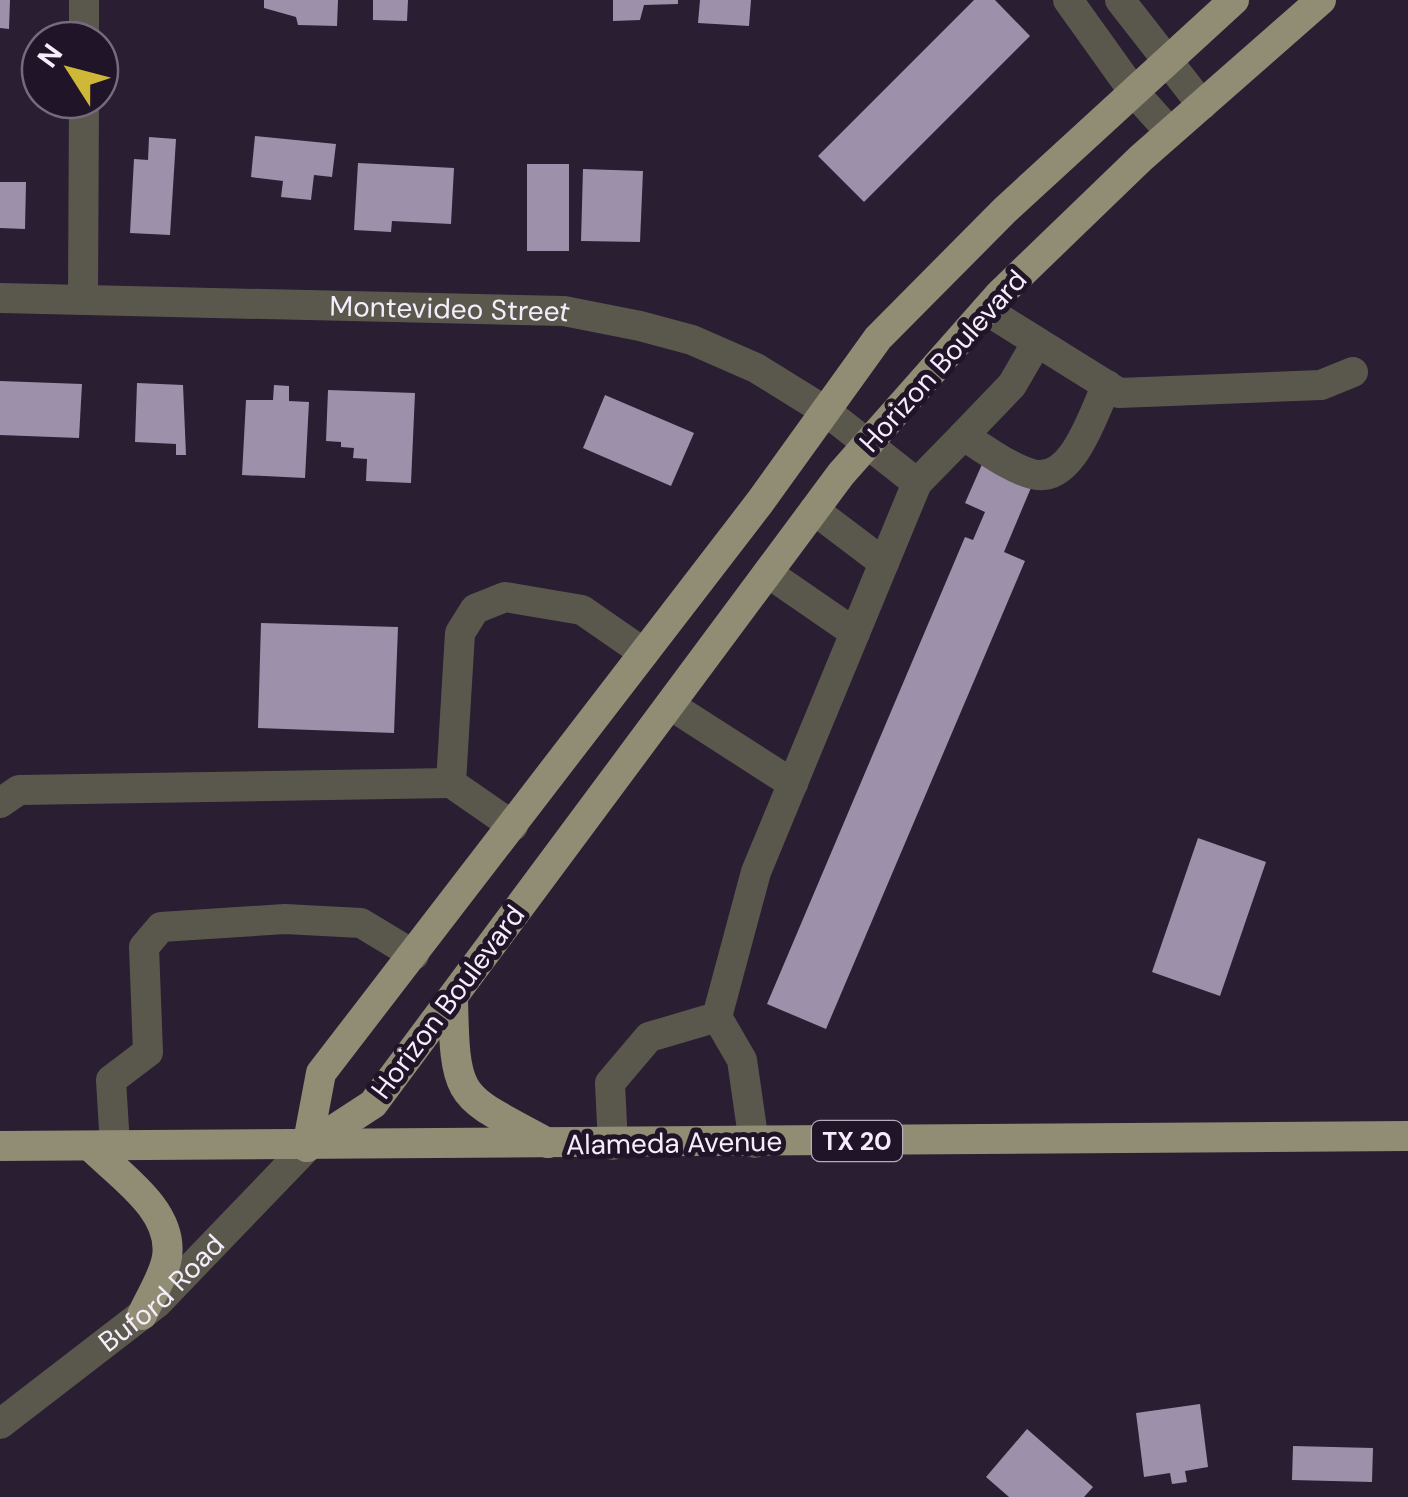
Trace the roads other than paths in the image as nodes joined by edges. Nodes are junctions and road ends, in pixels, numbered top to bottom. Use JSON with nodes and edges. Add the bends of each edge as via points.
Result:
{"nodes":[{"id":1,"x":1068,"y":0,"type":"edge"},
{"id":2,"x":1120,"y":0,"type":"edge"},
{"id":3,"x":1234,"y":0,"type":"edge"},
{"id":4,"x":1321,"y":0,"type":"edge"},
{"id":5,"x":1165,"y":60,"type":"junction"},
{"id":6,"x":1133,"y":90,"type":"junction"},
{"id":7,"x":1202,"y":104,"type":"junction"},
{"id":8,"x":84,"y":120,"type":"edge"},
{"id":9,"x":1170,"y":132,"type":"junction"},
{"id":10,"x":0,"y":298,"type":"edge"},
{"id":11,"x":84,"y":299,"type":"junction"},
{"id":12,"x":986,"y":310,"type":"junction"},
{"id":13,"x":1037,"y":342,"type":"junction"},
{"id":14,"x":1354,"y":372,"type":"dead end"},
{"id":15,"x":1107,"y":385,"type":"junction"},
{"id":16,"x":827,"y":412,"type":"junction"},
{"id":17,"x":963,"y":436,"type":"junction"},
{"id":18,"x":868,"y":444,"type":"junction"},
{"id":19,"x":918,"y":483,"type":"junction"},
{"id":20,"x":814,"y":510,"type":"junction"},
{"id":21,"x":884,"y":563,"type":"junction"},
{"id":22,"x":768,"y":573,"type":"junction"},
{"id":23,"x":856,"y":634,"type":"junction"},
{"id":24,"x":644,"y":653,"type":"junction"},
{"id":25,"x":670,"y":705,"type":"junction"},
{"id":26,"x":451,"y":783,"type":"junction"},
{"id":27,"x":793,"y":784,"type":"junction"},
{"id":28,"x":0,"y":803,"type":"edge"},
{"id":29,"x":513,"y":826,"type":"junction"},
{"id":30,"x":414,"y":954,"type":"junction"},
{"id":31,"x":453,"y":999,"type":"junction"},
{"id":32,"x":717,"y":1018,"type":"junction"},
{"id":33,"x":1408,"y":1136,"type":"edge"},
{"id":34,"x":754,"y":1142,"type":"junction"},
{"id":35,"x":551,"y":1144,"type":"junction"},
{"id":36,"x":613,"y":1145,"type":"junction"},
{"id":37,"x":0,"y":1146,"type":"edge"},
{"id":38,"x":102,"y":1146,"type":"junction"},
{"id":39,"x":307,"y":1147,"type":"junction"},
{"id":40,"x":142,"y":1315,"type":"junction"},
{"id":41,"x":0,"y":1424,"type":"edge"}],
"edges":[{"from":1,"to":6,"type":"street"},
{"from":2,"to":5,"type":"street"},
{"from":3,"to":5,"type":"main road","name":"Horizon Boulevard"},
{"from":4,"to":7,"type":"main road","name":"Horizon Boulevard"},
{"from":5,"to":6,"type":"main road","name":"Horizon Boulevard"},
{"from":5,"to":7,"type":"street"},
{"from":6,"to":9,"type":"street"},
{"from":6,"to":16,"type":"main road","name":"Horizon Boulevard","via":[[878,338]]},
{"from":7,"to":9,"type":"main road","name":"Horizon Boulevard"},
{"from":8,"to":11,"type":"street"},
{"from":9,"to":12,"type":"main road","name":"Horizon Boulevard"},
{"from":10,"to":11,"type":"street","name":"Montevideo Street"},
{"from":11,"to":16,"type":"street","name":"Montevideo Street","via":[[564,312],[692,340],[756,368]]},
{"from":12,"to":13,"type":"street"},
{"from":12,"to":18,"type":"main road","name":"Horizon Boulevard"},
{"from":13,"to":15,"type":"street"},
{"from":13,"to":17,"type":"street","via":[[1012,384]]},
{"from":14,"to":15,"type":"street","via":[[1322,385],[1119,393]]},
{"from":15,"to":17,"type":"street","via":[[1069,461],[1054,474],[1033,474]]},
{"from":16,"to":18,"type":"street","name":"Montevideo Street"},
{"from":16,"to":24,"type":"main road","name":"Horizon Boulevard"},
{"from":17,"to":19,"type":"street"},
{"from":18,"to":19,"type":"street","name":"Montevideo Street"},
{"from":18,"to":20,"type":"main road","name":"Horizon Boulevard"},
{"from":19,"to":21,"type":"street"},
{"from":20,"to":21,"type":"street"},
{"from":20,"to":22,"type":"main road","name":"Horizon Boulevard"},
{"from":21,"to":23,"type":"street"},
{"from":22,"to":23,"type":"street"},
{"from":22,"to":25,"type":"main road","name":"Horizon Boulevard"},
{"from":23,"to":27,"type":"street"},
{"from":24,"to":26,"type":"street","via":[[582,610],[505,598],[475,610],[460,634]]},
{"from":24,"to":29,"type":"main road","name":"Horizon Boulevard"},
{"from":25,"to":27,"type":"street"},
{"from":25,"to":31,"type":"main road","name":"Horizon Boulevard"},
{"from":26,"to":28,"type":"street","via":[[19,790]]},
{"from":26,"to":29,"type":"street"},
{"from":27,"to":32,"type":"street","via":[[756,872]]},
{"from":29,"to":30,"type":"main road","name":"Horizon Boulevard"},
{"from":30,"to":38,"type":"street","via":[[361,922],[285,919],[161,928],[144,947],[148,1052],[111,1080]]},
{"from":30,"to":39,"type":"main road","name":"Horizon Boulevard","via":[[321,1073]]},
{"from":31,"to":35,"type":"main road","via":[[454,1068],[463,1090]]},
{"from":31,"to":39,"type":"main road","name":"Horizon Boulevard","via":[[373,1104]]},
{"from":32,"to":34,"type":"street","via":[[742,1060]]},
{"from":32,"to":36,"type":"street","via":[[649,1037],[610,1084]]},
{"from":33,"to":34,"type":"main road","name":"Alameda Avenue","number":"TX 20"},
{"from":34,"to":36,"type":"main road","name":"Alameda Avenue","number":"TX 20"},
{"from":35,"to":36,"type":"main road","name":"Alameda Avenue","number":"TX 20"},
{"from":35,"to":39,"type":"main road","name":"Alameda Avenue","number":"TX 20"},
{"from":37,"to":38,"type":"main road","name":"Alameda Avenue","number":"TX 20"},
{"from":38,"to":39,"type":"main road","name":"Alameda Avenue","number":"TX 20"},
{"from":38,"to":40,"type":"main road","via":[[164,1226],[166,1257]]},
{"from":39,"to":40,"type":"street","name":"Buford Road"},
{"from":40,"to":41,"type":"street","name":"Buford Road"}]}
